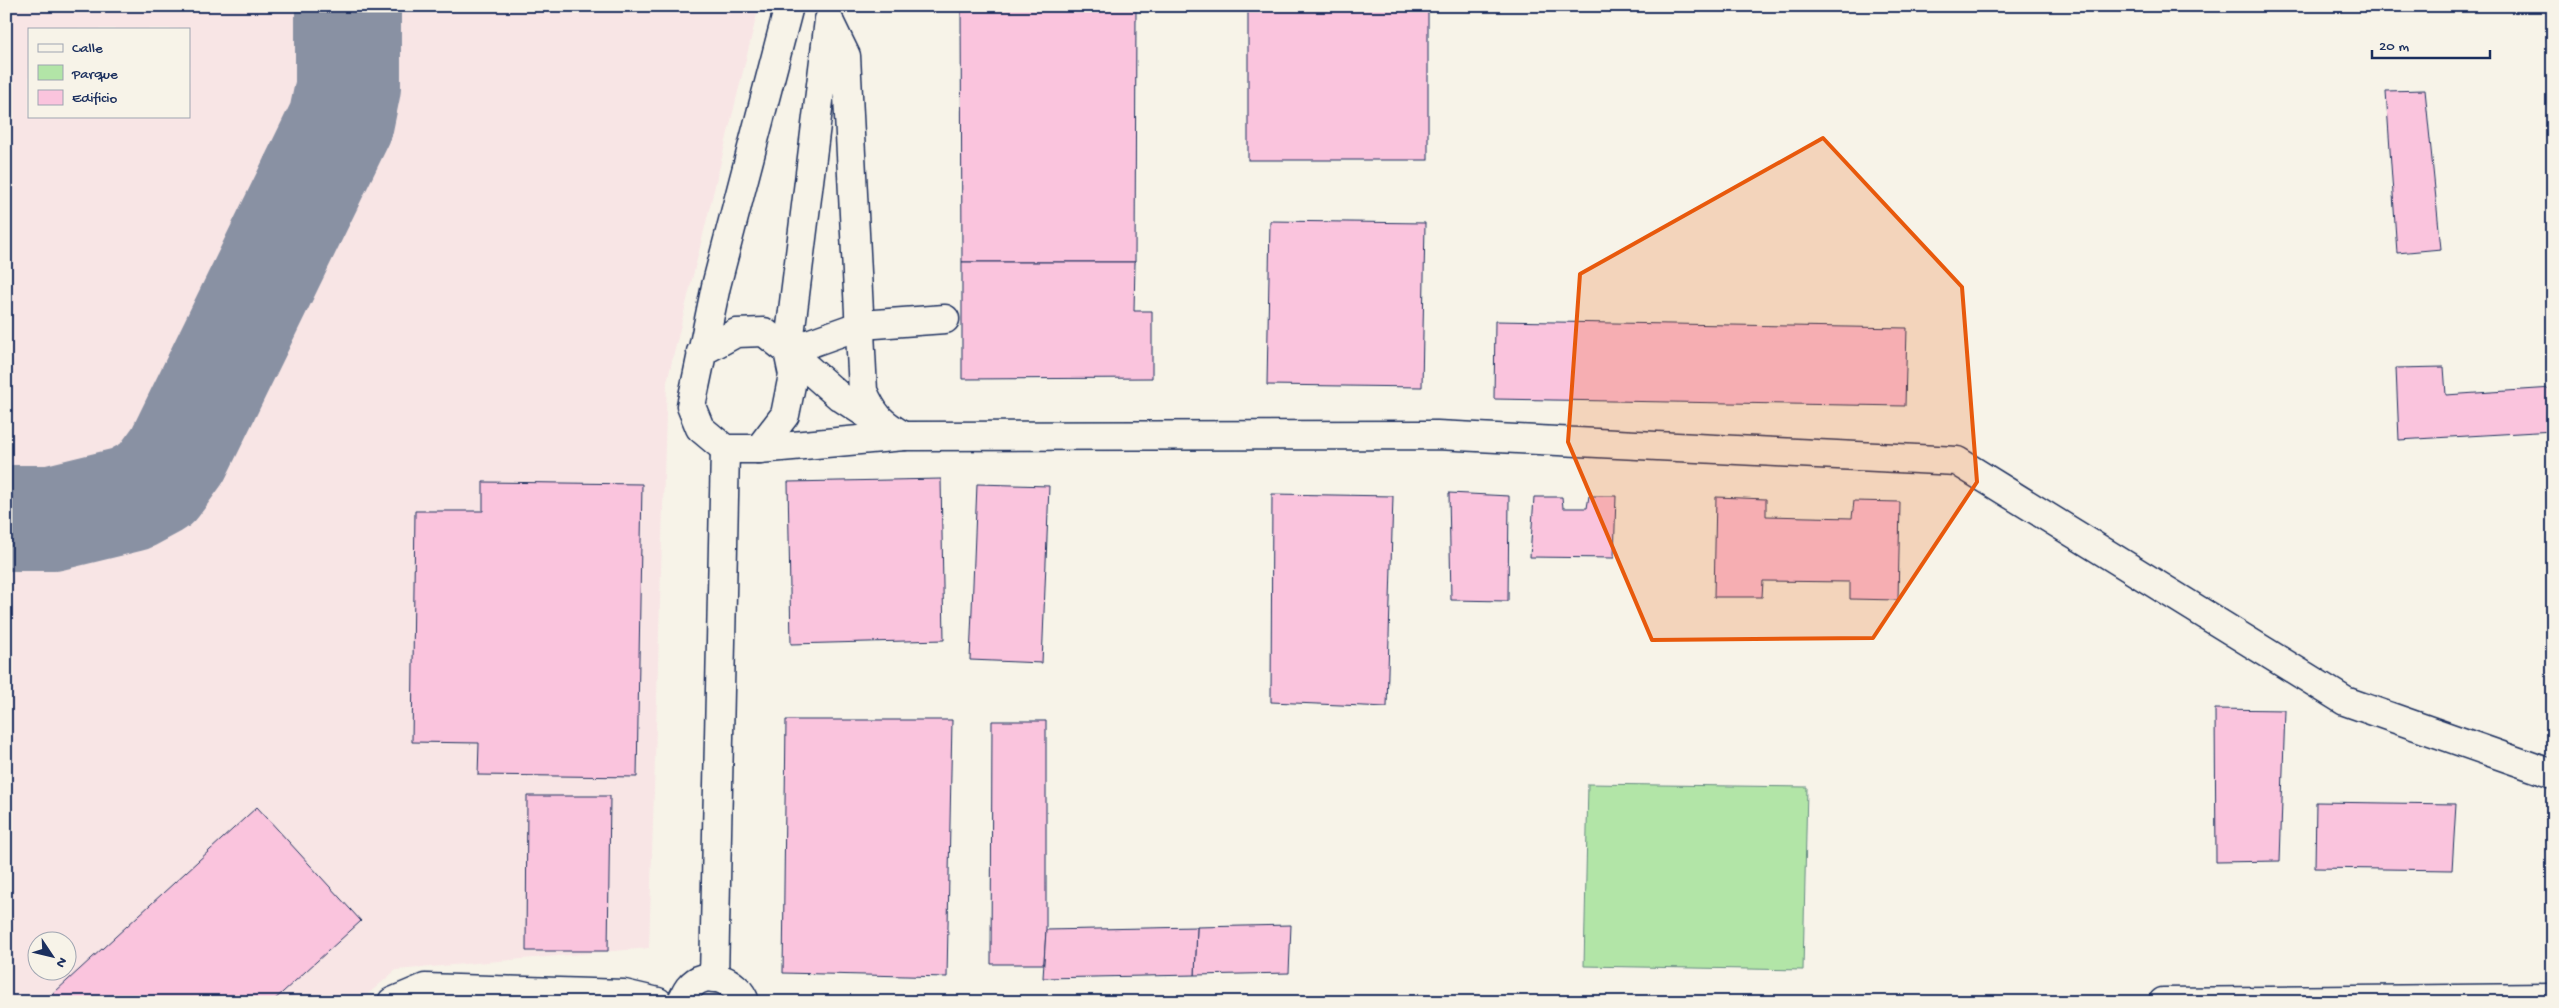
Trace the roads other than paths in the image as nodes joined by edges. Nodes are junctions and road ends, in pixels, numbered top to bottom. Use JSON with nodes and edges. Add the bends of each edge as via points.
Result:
{"nodes":[{"id":1,"x":789,"y":6,"type":"edge"},
{"id":2,"x":829,"y":14,"type":"edge"},
{"id":3,"x":945,"y":319,"type":"dead end"},
{"id":4,"x":861,"y":325,"type":"junction"},
{"id":5,"x":788,"y":351,"type":"junction"},
{"id":6,"x":701,"y":352,"type":"junction"},
{"id":7,"x":894,"y":430,"type":"junction"},
{"id":8,"x":725,"y":449,"type":"junction"},
{"id":9,"x":759,"y":449,"type":"junction"},
{"id":10,"x":2553,"y":774,"type":"edge"},
{"id":11,"x":714,"y":978,"type":"junction"},
{"id":12,"x":2553,"y":1000,"type":"edge"},
{"id":13,"x":392,"y":1002,"type":"edge"},
{"id":14,"x":658,"y":1002,"type":"edge"},
{"id":15,"x":681,"y":1002,"type":"edge"},
{"id":16,"x":745,"y":1002,"type":"edge"},
{"id":17,"x":2163,"y":1002,"type":"edge"}],
"edges":[{"from":1,"to":6,"type":"lane"},
{"from":2,"to":4,"type":"lane","via":[[846,56]]},
{"from":2,"to":5,"type":"lane"},
{"from":3,"to":4,"type":"lane"},
{"from":4,"to":5,"type":"lane"},
{"from":4,"to":7,"type":"lane","via":[[864,391],[872,411]]},
{"from":5,"to":6,"type":"lane","via":[[764,332],[736,333]]},
{"from":5,"to":7,"type":"lane","via":[[839,396]]},
{"from":5,"to":9,"type":"lane","via":[[792,375],[785,415]]},
{"from":6,"to":8,"type":"lane","via":[[691,406],[700,428]]},
{"from":7,"to":9,"type":"lane"},
{"from":7,"to":10,"type":"lane","via":[[1438,435],[1957,461],[2345,701]]},
{"from":8,"to":9,"type":"lane"},
{"from":8,"to":11,"type":"lane"},
{"from":11,"to":15,"type":"lane","via":[[698,981],[689,987]]},
{"from":11,"to":16,"type":"lane","via":[[731,982]]},
{"from":12,"to":17,"type":"lane"},
{"from":13,"to":14,"type":"lane","via":[[426,988],[624,994]]}]}
